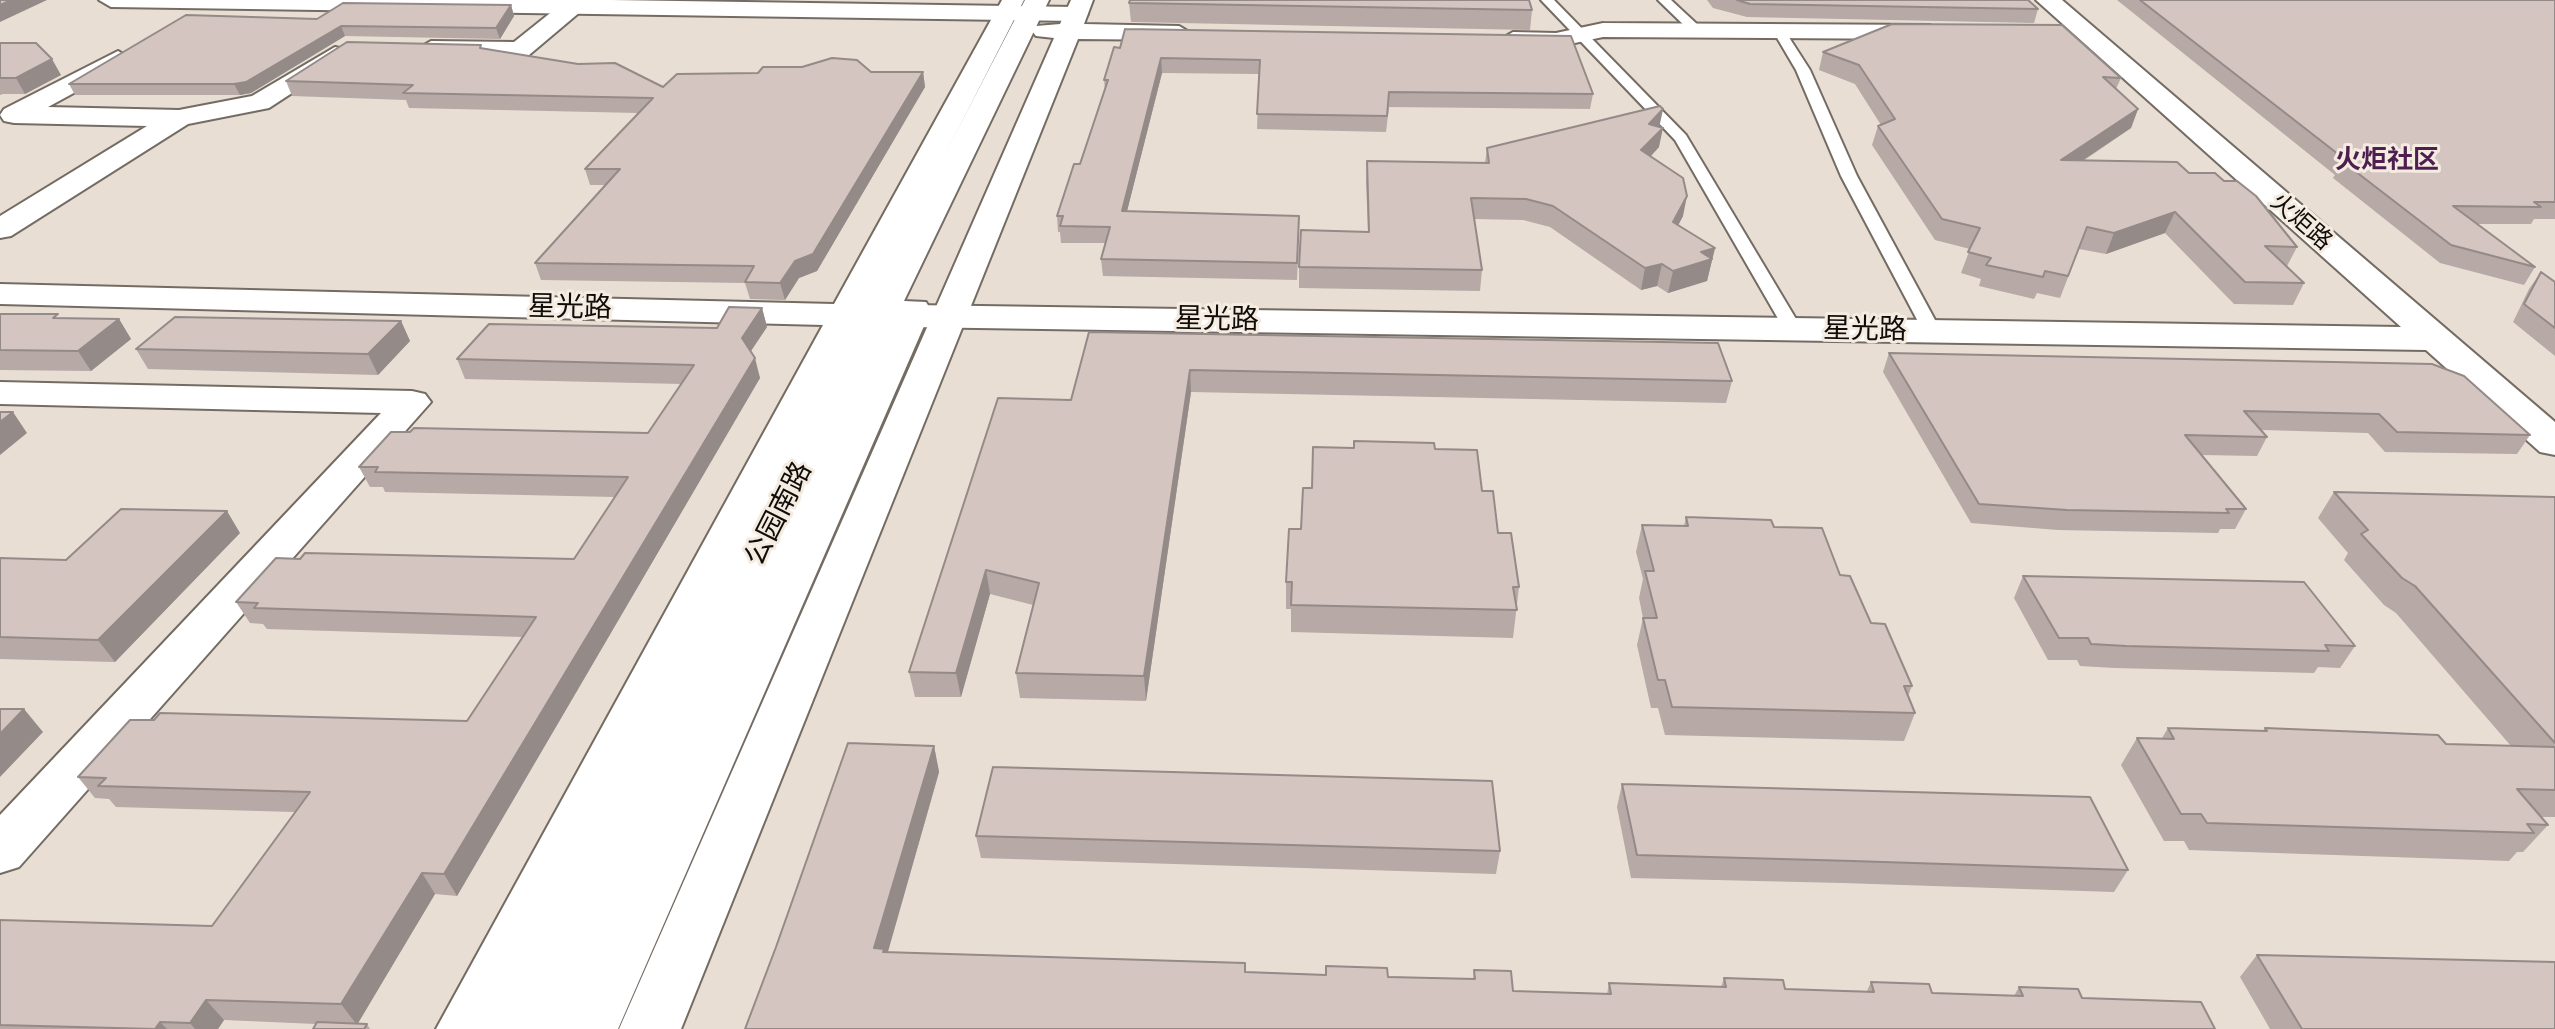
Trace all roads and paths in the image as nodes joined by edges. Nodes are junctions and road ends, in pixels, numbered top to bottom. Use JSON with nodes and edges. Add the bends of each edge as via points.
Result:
{"nodes":[{"id":1,"x":111,"y":0,"type":"edge"},
{"id":2,"x":1547,"y":0,"type":"edge"},
{"id":3,"x":1664,"y":0,"type":"edge"},
{"id":4,"x":2048,"y":0,"type":"edge"},
{"id":5,"x":399,"y":2,"type":"edge"},
{"id":6,"x":796,"y":5,"type":"edge"},
{"id":7,"x":572,"y":7,"type":"junction"},
{"id":8,"x":1047,"y":12,"type":"edge"},
{"id":9,"x":1696,"y":30,"type":"junction"},
{"id":10,"x":1779,"y":31,"type":"junction"},
{"id":11,"x":1947,"y":32,"type":"edge"},
{"id":12,"x":1210,"y":34,"type":"edge"},
{"id":13,"x":1581,"y":34,"type":"junction"},
{"id":14,"x":1493,"y":39,"type":"edge"},
{"id":15,"x":362,"y":47,"type":"edge"},
{"id":16,"x":410,"y":48,"type":"edge"},
{"id":17,"x":136,"y":49,"type":"edge"},
{"id":18,"x":179,"y":118,"type":"junction"},
{"id":19,"x":0,"y":229,"type":"edge"},
{"id":20,"x":0,"y":294,"type":"edge"},
{"id":21,"x":896,"y":316,"type":"junction"},
{"id":22,"x":1793,"y":329,"type":"junction"},
{"id":23,"x":1932,"y":331,"type":"junction"},
{"id":24,"x":2435,"y":339,"type":"junction"},
{"id":25,"x":0,"y":393,"type":"edge"},
{"id":26,"x":2555,"y":443,"type":"edge"},
{"id":27,"x":0,"y":851,"type":"edge"},
{"id":28,"x":467,"y":1029,"type":"edge"},
{"id":29,"x":521,"y":1029,"type":"edge"},
{"id":30,"x":586,"y":1029,"type":"edge"},
{"id":31,"x":650,"y":1029,"type":"edge"}],
"edges":[{"from":1,"to":5,"type":"street"},
{"from":2,"to":13,"type":"lane"},
{"from":3,"to":9,"type":"lane"},
{"from":4,"to":24,"type":"street","name":"火炬路","via":[[2070,33]]},
{"from":5,"to":7,"type":"street"},
{"from":6,"to":7,"type":"street"},
{"from":6,"to":8,"type":"street"},
{"from":7,"to":16,"type":"street","via":[[520,50]]},
{"from":8,"to":12,"type":"street"},
{"from":8,"to":21,"type":"street","name":"公园南路"},
{"from":8,"to":21,"type":"street"},
{"from":9,"to":10,"type":"street"},
{"from":9,"to":13,"type":"street"},
{"from":10,"to":11,"type":"street"},
{"from":10,"to":23,"type":"lane"},
{"from":13,"to":14,"type":"street","via":[[1556,40]]},
{"from":13,"to":22,"type":"lane","via":[[1681,138]]},
{"from":15,"to":18,"type":"street","via":[[347,46],[260,102]]},
{"from":17,"to":18,"type":"street","via":[[14,115]]},
{"from":18,"to":19,"type":"street"},
{"from":20,"to":21,"type":"street","name":"星光路"},
{"from":21,"to":22,"type":"street","name":"星光路"},
{"from":21,"to":28,"type":"street"},
{"from":21,"to":29,"type":"street","name":"公园南路"},
{"from":21,"to":30,"type":"street","name":"公园南路"},
{"from":21,"to":31,"type":"street"},
{"from":22,"to":23,"type":"street","name":"星光路"},
{"from":23,"to":24,"type":"street","name":"星光路"},
{"from":24,"to":26,"type":"street","name":"火炬路"},
{"from":25,"to":27,"type":"street","via":[[412,402]]}]}
